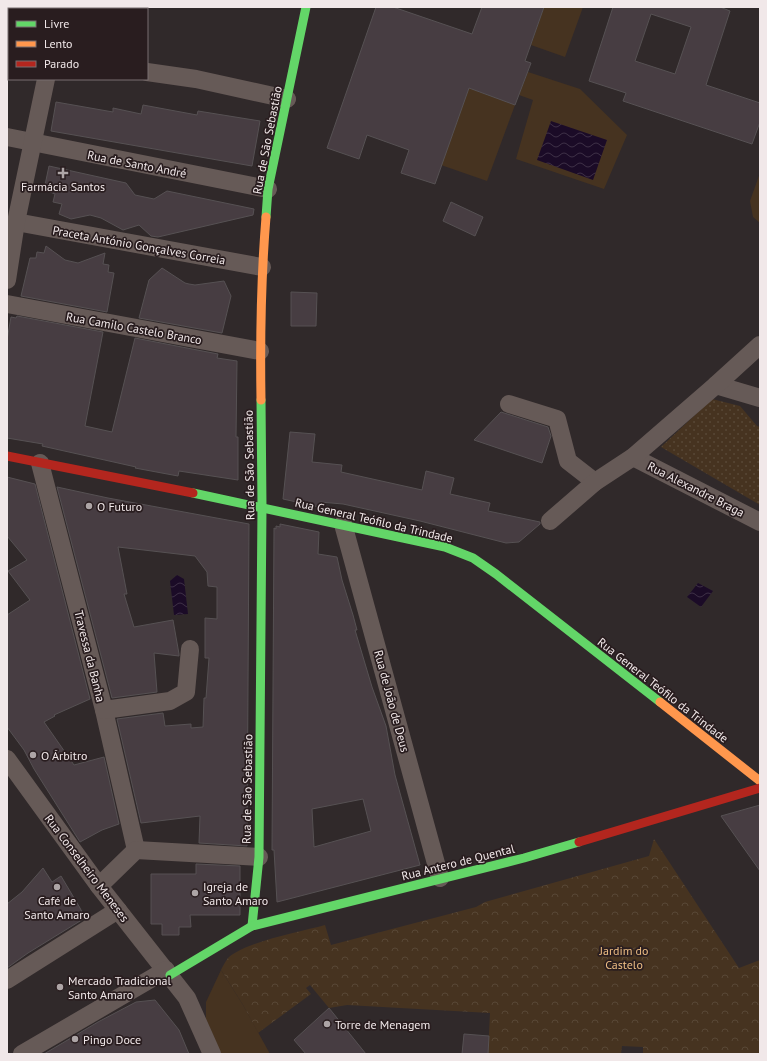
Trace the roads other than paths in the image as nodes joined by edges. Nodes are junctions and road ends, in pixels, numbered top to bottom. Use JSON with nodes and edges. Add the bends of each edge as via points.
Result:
{"nodes":[{"id":1,"x":306,"y":7,"type":"edge"},
{"id":2,"x":148,"y":72,"type":"edge"},
{"id":3,"x":46,"y":80,"type":"edge"},
{"id":4,"x":287,"y":99,"type":"junction"},
{"id":5,"x":7,"y":138,"type":"edge"},
{"id":6,"x":32,"y":143,"type":"junction"},
{"id":7,"x":268,"y":189,"type":"junction"},
{"id":8,"x":16,"y":222,"type":"junction"},
{"id":9,"x":262,"y":267,"type":"junction"},
{"id":10,"x":7,"y":280,"type":"edge"},
{"id":11,"x":7,"y":304,"type":"edge"},
{"id":12,"x":760,"y":345,"type":"edge"},
{"id":13,"x":260,"y":351,"type":"junction"},
{"id":14,"x":716,"y":385,"type":"junction"},
{"id":15,"x":760,"y":398,"type":"edge"},
{"id":16,"x":509,"y":404,"type":"dead end"},
{"id":17,"x":7,"y":456,"type":"edge"},
{"id":18,"x":633,"y":457,"type":"junction"},
{"id":19,"x":40,"y":463,"type":"junction"},
{"id":20,"x":596,"y":482,"type":"junction"},
{"id":21,"x":262,"y":507,"type":"junction"},
{"id":22,"x":550,"y":521,"type":"dead end"},
{"id":23,"x":760,"y":522,"type":"edge"},
{"id":24,"x":343,"y":524,"type":"junction"},
{"id":25,"x":190,"y":649,"type":"dead end"},
{"id":26,"x":104,"y":710,"type":"junction"},
{"id":27,"x":7,"y":759,"type":"edge"},
{"id":28,"x":760,"y":781,"type":"edge"},
{"id":29,"x":760,"y":788,"type":"edge"},
{"id":30,"x":136,"y":850,"type":"junction"},
{"id":31,"x":259,"y":857,"type":"junction"},
{"id":32,"x":440,"y":878,"type":"junction"},
{"id":33,"x":99,"y":886,"type":"junction"},
{"id":34,"x":118,"y":910,"type":"junction"},
{"id":35,"x":252,"y":926,"type":"junction"},
{"id":36,"x":168,"y":972,"type":"junction"},
{"id":37,"x":7,"y":980,"type":"edge"},
{"id":38,"x":22,"y":1054,"type":"edge"},
{"id":39,"x":212,"y":1054,"type":"edge"}],
"edges":[{"from":1,"to":4,"type":"street","name":"Rua de São Sebastião"},
{"from":2,"to":4,"type":"street","via":[[196,79]]},
{"from":3,"to":6,"type":"street"},
{"from":4,"to":7,"type":"street","name":"Rua de São Sebastião"},
{"from":5,"to":6,"type":"street","name":"Rua de Santo André"},
{"from":6,"to":7,"type":"street","name":"Rua de Santo André"},
{"from":6,"to":8,"type":"street"},
{"from":7,"to":9,"type":"street","name":"Rua de São Sebastião"},
{"from":8,"to":9,"type":"street","name":"Praceta António Gonçalves Correia"},
{"from":8,"to":10,"type":"street"},
{"from":9,"to":13,"type":"street","name":"Rua de São Sebastião"},
{"from":11,"to":13,"type":"street","name":"Rua Camilo Castelo Branco"},
{"from":12,"to":14,"type":"street"},
{"from":13,"to":21,"type":"street","name":"Rua de São Sebastião"},
{"from":14,"to":15,"type":"street"},
{"from":14,"to":18,"type":"street"},
{"from":16,"to":20,"type":"street","via":[[557,419],[568,461]]},
{"from":17,"to":19,"type":"street","name":"Rua General Teófilo da Trindade"},
{"from":18,"to":20,"type":"street"},
{"from":18,"to":23,"type":"street","name":"Rua Alexandre Braga"},
{"from":19,"to":21,"type":"street","name":"Rua General Teófilo da Trindade"},
{"from":19,"to":26,"type":"street","name":"Travessa da Banha"},
{"from":20,"to":22,"type":"street"},
{"from":21,"to":24,"type":"street","name":"Rua General Teófilo da Trindade"},
{"from":21,"to":31,"type":"street","name":"Rua de São Sebastião"},
{"from":24,"to":28,"type":"street","name":"Rua General Teófilo da Trindade","via":[[445,547],[473,558]]},
{"from":24,"to":32,"type":"street","name":"Rua de João de Deus"},
{"from":25,"to":26,"type":"street","via":[[186,692],[170,701]]},
{"from":26,"to":30,"type":"street","name":"Travessa da Banha"},
{"from":27,"to":33,"type":"street","name":"Rua Conselheiro Meneses"},
{"from":29,"to":32,"type":"street","name":"Rua Antero de Quental","via":[[524,858]]},
{"from":30,"to":31,"type":"street"},
{"from":30,"to":33,"type":"street"},
{"from":31,"to":35,"type":"street","name":"Rua de São Sebastião"},
{"from":32,"to":35,"type":"street","name":"Rua Antero de Quental"},
{"from":33,"to":34,"type":"street","name":"Rua Conselheiro Meneses"},
{"from":34,"to":36,"type":"street","name":"Rua Conselheiro Meneses"},
{"from":34,"to":37,"type":"street"},
{"from":35,"to":36,"type":"street","name":"Rua Antero de Quental"},
{"from":36,"to":38,"type":"street"},
{"from":36,"to":39,"type":"street","name":"Rua Conselheiro Meneses","via":[[186,998]]}]}
